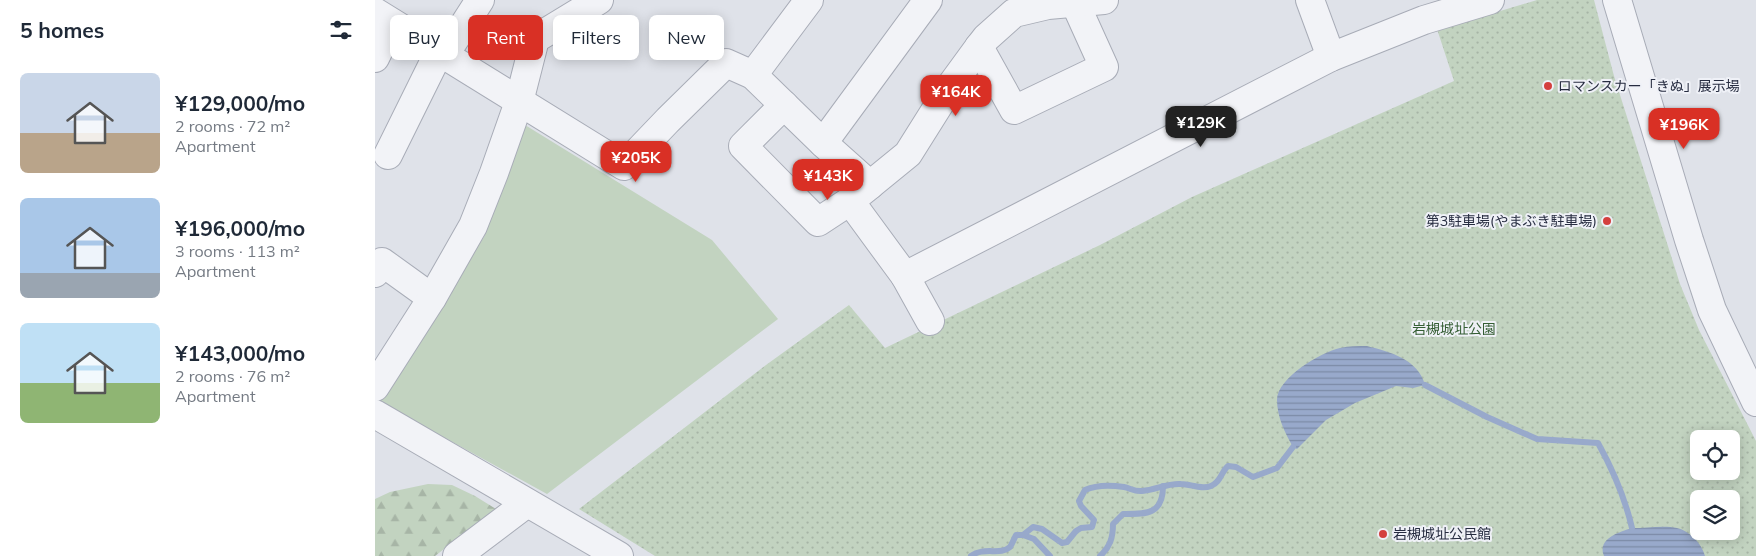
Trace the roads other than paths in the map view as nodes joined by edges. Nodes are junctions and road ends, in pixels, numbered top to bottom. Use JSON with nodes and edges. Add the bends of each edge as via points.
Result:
{"nodes":[{"id":1,"x":480,"y":0,"type":"edge"},
{"id":2,"x":599,"y":0,"type":"edge"},
{"id":3,"x":809,"y":0,"type":"edge"},
{"id":4,"x":928,"y":0,"type":"edge"},
{"id":5,"x":1104,"y":0,"type":"edge"},
{"id":6,"x":1310,"y":0,"type":"edge"},
{"id":7,"x":1490,"y":0,"type":"edge"},
{"id":8,"x":1617,"y":0,"type":"edge"},
{"id":9,"x":1048,"y":3,"type":"edge"},
{"id":10,"x":1075,"y":3,"type":"junction"},
{"id":11,"x":1004,"y":6,"type":"edge"},
{"id":12,"x":388,"y":14,"type":"edge"},
{"id":13,"x":458,"y":31,"type":"edge"},
{"id":14,"x":979,"y":47,"type":"junction"},
{"id":15,"x":1331,"y":57,"type":"junction"},
{"id":16,"x":375,"y":58,"type":"edge"},
{"id":17,"x":439,"y":60,"type":"edge"},
{"id":18,"x":452,"y":60,"type":"edge"},
{"id":19,"x":753,"y":75,"type":"junction"},
{"id":20,"x":519,"y":102,"type":"junction"},
{"id":21,"x":784,"y":105,"type":"junction"},
{"id":22,"x":823,"y":143,"type":"junction"},
{"id":23,"x":388,"y":154,"type":"dead end"},
{"id":24,"x":859,"y":193,"type":"junction"},
{"id":25,"x":375,"y":273,"type":"edge"},
{"id":26,"x":905,"y":276,"type":"junction"},
{"id":27,"x":432,"y":298,"type":"junction"},
{"id":28,"x":930,"y":321,"type":"dead end"},
{"id":29,"x":375,"y":386,"type":"edge"},
{"id":30,"x":1756,"y":402,"type":"edge"},
{"id":31,"x":375,"y":414,"type":"edge"},
{"id":32,"x":527,"y":503,"type":"junction"},
{"id":33,"x":457,"y":556,"type":"edge"},
{"id":34,"x":619,"y":556,"type":"edge"}],
"edges":[{"from":1,"to":13,"type":"street"},
{"from":2,"to":20,"type":"street","via":[[535,39]]},
{"from":3,"to":19,"type":"street"},
{"from":4,"to":22,"type":"street"},
{"from":5,"to":10,"type":"street"},
{"from":6,"to":15,"type":"street"},
{"from":7,"to":15,"type":"street","via":[[1424,20]]},
{"from":8,"to":30,"type":"street","via":[[1712,310]]},
{"from":9,"to":10,"type":"street"},
{"from":9,"to":11,"type":"street"},
{"from":10,"to":14,"type":"street","via":[[1104,67],[1013,110]]},
{"from":11,"to":14,"type":"street"},
{"from":12,"to":16,"type":"street"},
{"from":14,"to":24,"type":"street","via":[[909,154]]},
{"from":15,"to":26,"type":"street"},
{"from":17,"to":23,"type":"street"},
{"from":18,"to":20,"type":"street"},
{"from":19,"to":20,"type":"street","via":[[726,64],[623,166]]},
{"from":19,"to":21,"type":"street"},
{"from":20,"to":27,"type":"street","via":[[473,226]]},
{"from":21,"to":22,"type":"street"},
{"from":21,"to":24,"type":"street","via":[[743,146],[818,222]]},
{"from":22,"to":24,"type":"street"},
{"from":24,"to":26,"type":"street"},
{"from":25,"to":27,"type":"street","via":[[383,262]]},
{"from":26,"to":28,"type":"street"},
{"from":27,"to":29,"type":"street"},
{"from":31,"to":32,"type":"street"},
{"from":32,"to":33,"type":"street"},
{"from":32,"to":34,"type":"street"}]}
